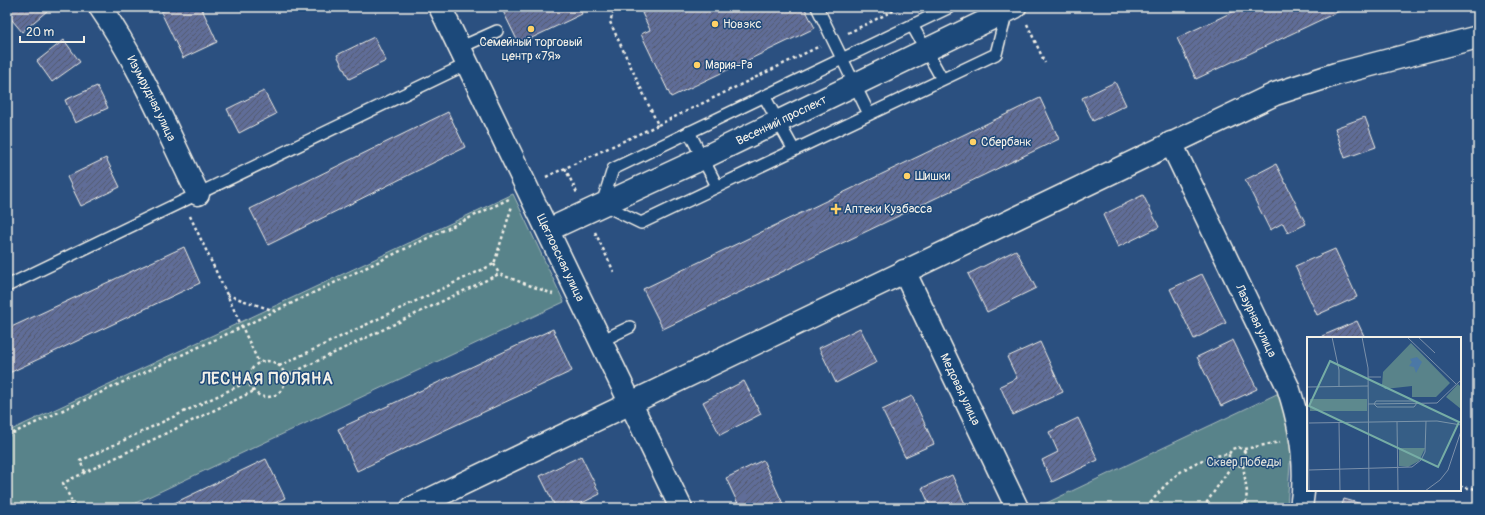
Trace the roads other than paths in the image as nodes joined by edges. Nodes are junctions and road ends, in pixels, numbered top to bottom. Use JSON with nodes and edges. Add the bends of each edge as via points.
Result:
{"nodes":[{"id":1,"x":100,"y":7,"type":"edge"},
{"id":2,"x":440,"y":7,"type":"edge"},
{"id":3,"x":817,"y":7,"type":"edge"},
{"id":4,"x":950,"y":7,"type":"edge"},
{"id":5,"x":1011,"y":11,"type":"edge"},
{"id":6,"x":912,"y":25,"type":"junction"},
{"id":7,"x":497,"y":31,"type":"dead end"},
{"id":8,"x":1478,"y":37,"type":"edge"},
{"id":9,"x":927,"y":49,"type":"junction"},
{"id":10,"x":463,"y":56,"type":"junction"},
{"id":11,"x":843,"y":58,"type":"junction"},
{"id":12,"x":942,"y":79,"type":"junction"},
{"id":13,"x":855,"y":84,"type":"junction"},
{"id":14,"x":764,"y":96,"type":"junction"},
{"id":15,"x":869,"y":114,"type":"junction"},
{"id":16,"x":777,"y":121,"type":"junction"},
{"id":17,"x":689,"y":132,"type":"junction"},
{"id":18,"x":1171,"y":143,"type":"junction"},
{"id":19,"x":794,"y":150,"type":"junction"},
{"id":20,"x":703,"y":158,"type":"junction"},
{"id":21,"x":718,"y":186,"type":"junction"},
{"id":22,"x":190,"y":197,"type":"junction"},
{"id":23,"x":602,"y":204,"type":"junction"},
{"id":24,"x":548,"y":230,"type":"junction"},
{"id":25,"x":904,"y":272,"type":"junction"},
{"id":26,"x":7,"y":286,"type":"edge"},
{"id":27,"x":630,"y":327,"type":"dead end"},
{"id":28,"x":601,"y":341,"type":"junction"},
{"id":29,"x":630,"y":403,"type":"junction"},
{"id":30,"x":412,"y":508,"type":"edge"},
{"id":31,"x":681,"y":508,"type":"edge"},
{"id":32,"x":1017,"y":508,"type":"edge"},
{"id":33,"x":1301,"y":508,"type":"edge"}],
"edges":[{"from":1,"to":22,"type":"street","name":"Изумрудная улица","via":[[135,64]]},
{"from":2,"to":10,"type":"street","name":"Щегловская улица"},
{"from":3,"to":11,"type":"lane"},
{"from":4,"to":6,"type":"lane"},
{"from":5,"to":9,"type":"street","name":"Весенний проспект"},
{"from":5,"to":12,"type":"lane","via":[[996,54]]},
{"from":6,"to":9,"type":"lane"},
{"from":6,"to":11,"type":"lane"},
{"from":7,"to":10,"type":"lane"},
{"from":8,"to":18,"type":"street","via":[[1294,87]]},
{"from":9,"to":12,"type":"lane"},
{"from":9,"to":13,"type":"street","name":"Весенний проспект"},
{"from":10,"to":22,"type":"lane"},
{"from":10,"to":24,"type":"street","name":"Щегловская улица","via":[[520,191]]},
{"from":11,"to":13,"type":"lane"},
{"from":11,"to":14,"type":"lane"},
{"from":12,"to":15,"type":"lane"},
{"from":13,"to":15,"type":"lane"},
{"from":13,"to":16,"type":"street","name":"Весенний проспект"},
{"from":14,"to":16,"type":"lane"},
{"from":14,"to":17,"type":"lane"},
{"from":15,"to":19,"type":"lane"},
{"from":16,"to":19,"type":"lane"},
{"from":16,"to":20,"type":"street","name":"Весенний проспект"},
{"from":17,"to":20,"type":"lane"},
{"from":17,"to":23,"type":"lane","via":[[613,169]]},
{"from":18,"to":25,"type":"street"},
{"from":18,"to":33,"type":"street","name":"Лазурная улица","via":[[1288,387],[1301,438]]},
{"from":19,"to":21,"type":"lane"},
{"from":20,"to":21,"type":"lane"},
{"from":20,"to":23,"type":"street","name":"Весенний проспект"},
{"from":21,"to":23,"type":"lane","via":[[641,222]]},
{"from":22,"to":26,"type":"lane"},
{"from":23,"to":24,"type":"street","name":"Весенний проспект"},
{"from":24,"to":28,"type":"street","name":"Щегловская улица"},
{"from":25,"to":29,"type":"street"},
{"from":25,"to":32,"type":"street","name":"Медовая улица"},
{"from":27,"to":28,"type":"lane"},
{"from":28,"to":29,"type":"street","name":"Щегловская улица"},
{"from":29,"to":30,"type":"street"},
{"from":29,"to":31,"type":"street","name":"Щегловская улица"}]}
